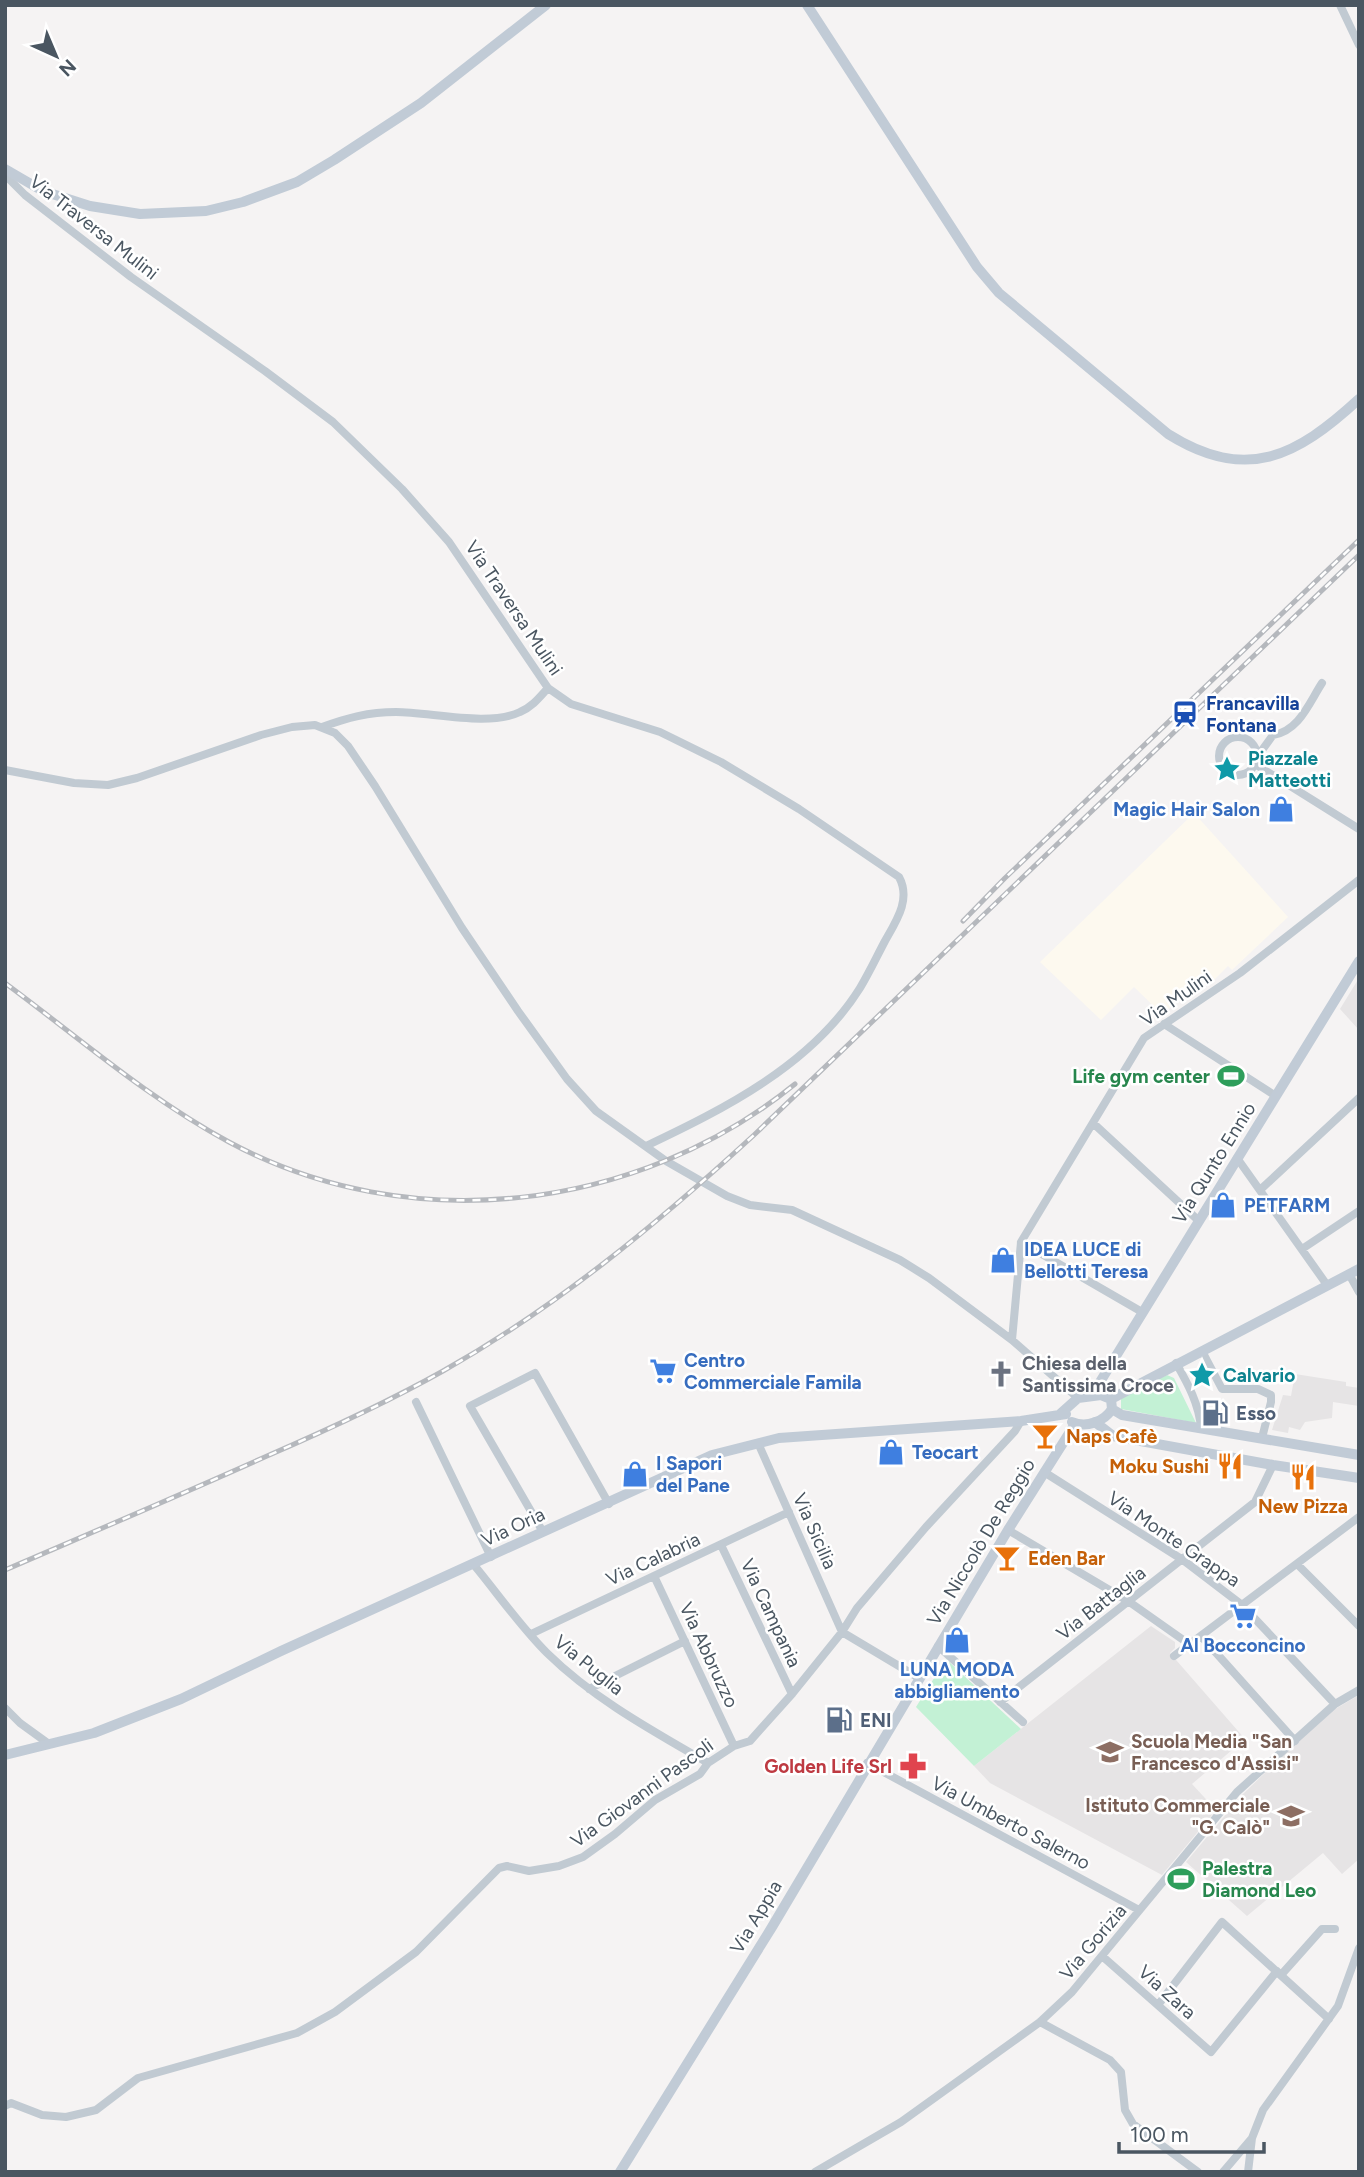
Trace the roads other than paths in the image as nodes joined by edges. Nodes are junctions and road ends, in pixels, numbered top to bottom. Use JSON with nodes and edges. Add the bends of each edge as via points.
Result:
{"nodes":[{"id":1,"x":546,"y":5,"type":"edge"},
{"id":2,"x":807,"y":5,"type":"edge"},
{"id":3,"x":1340,"y":5,"type":"edge"},
{"id":4,"x":1359,"y":45,"type":"edge"},
{"id":5,"x":5,"y":169,"type":"edge"},
{"id":6,"x":5,"y":175,"type":"edge"},
{"id":7,"x":1359,"y":399,"type":"edge"},
{"id":8,"x":1322,"y":683,"type":"dead end"},
{"id":9,"x":548,"y":688,"type":"junction"},
{"id":10,"x":322,"y":727,"type":"junction"},
{"id":11,"x":1256,"y":760,"type":"junction"},
{"id":12,"x":5,"y":770,"type":"edge"},
{"id":13,"x":1359,"y":829,"type":"edge"},
{"id":14,"x":1359,"y":880,"type":"edge"},
{"id":15,"x":1358,"y":962,"type":"edge"},
{"id":16,"x":1164,"y":1024,"type":"junction"},
{"id":17,"x":1276,"y":1096,"type":"junction"},
{"id":18,"x":1359,"y":1098,"type":"edge"},
{"id":19,"x":1093,"y":1123,"type":"junction"},
{"id":20,"x":646,"y":1146,"type":"junction"},
{"id":21,"x":1237,"y":1158,"type":"junction"},
{"id":22,"x":1260,"y":1190,"type":"junction"},
{"id":23,"x":1359,"y":1211,"type":"edge"},
{"id":24,"x":1199,"y":1221,"type":"junction"},
{"id":25,"x":1021,"y":1242,"type":"junction"},
{"id":26,"x":1302,"y":1249,"type":"junction"},
{"id":27,"x":1354,"y":1271,"type":"edge"},
{"id":28,"x":1327,"y":1285,"type":"junction"},
{"id":29,"x":1359,"y":1292,"type":"edge"},
{"id":30,"x":1142,"y":1312,"type":"junction"},
{"id":31,"x":1012,"y":1340,"type":"junction"},
{"id":32,"x":1202,"y":1351,"type":"junction"},
{"id":33,"x":1176,"y":1363,"type":"junction"},
{"id":34,"x":1092,"y":1395,"type":"junction"},
{"id":35,"x":1078,"y":1398,"type":"junction"},
{"id":36,"x":416,"y":1402,"type":"dead end"},
{"id":37,"x":1112,"y":1404,"type":"junction"},
{"id":38,"x":1063,"y":1414,"type":"junction"},
{"id":39,"x":1021,"y":1421,"type":"junction"},
{"id":40,"x":1095,"y":1422,"type":"junction"},
{"id":41,"x":1075,"y":1424,"type":"junction"},
{"id":42,"x":1201,"y":1428,"type":"junction"},
{"id":43,"x":1262,"y":1438,"type":"junction"},
{"id":44,"x":758,"y":1443,"type":"junction"},
{"id":45,"x":1359,"y":1455,"type":"edge"},
{"id":46,"x":1273,"y":1465,"type":"junction"},
{"id":47,"x":1044,"y":1472,"type":"junction"},
{"id":48,"x":1359,"y":1478,"type":"edge"},
{"id":49,"x":608,"y":1504,"type":"junction"},
{"id":50,"x":789,"y":1512,"type":"junction"},
{"id":51,"x":1359,"y":1517,"type":"edge"},
{"id":52,"x":1008,"y":1530,"type":"junction"},
{"id":53,"x":543,"y":1532,"type":"junction"},
{"id":54,"x":721,"y":1545,"type":"junction"},
{"id":55,"x":491,"y":1557,"type":"junction"},
{"id":56,"x":1183,"y":1560,"type":"junction"},
{"id":57,"x":1297,"y":1564,"type":"junction"},
{"id":58,"x":474,"y":1565,"type":"junction"},
{"id":59,"x":654,"y":1577,"type":"junction"},
{"id":60,"x":1128,"y":1601,"type":"junction"},
{"id":61,"x":1242,"y":1605,"type":"junction"},
{"id":62,"x":1359,"y":1626,"type":"edge"},
{"id":63,"x":842,"y":1632,"type":"junction"},
{"id":64,"x":531,"y":1634,"type":"junction"},
{"id":65,"x":1200,"y":1636,"type":"junction"},
{"id":66,"x":685,"y":1641,"type":"junction"},
{"id":67,"x":1189,"y":1644,"type":"junction"},
{"id":68,"x":938,"y":1646,"type":"junction"},
{"id":69,"x":1174,"y":1656,"type":"dead end"},
{"id":70,"x":919,"y":1678,"type":"junction"},
{"id":71,"x":589,"y":1689,"type":"junction"},
{"id":72,"x":1359,"y":1690,"type":"edge"},
{"id":73,"x":792,"y":1694,"type":"junction"},
{"id":74,"x":1000,"y":1702,"type":"junction"},
{"id":75,"x":1335,"y":1704,"type":"junction"},
{"id":76,"x":5,"y":1707,"type":"edge"},
{"id":77,"x":1023,"y":1722,"type":"dead end"},
{"id":78,"x":1295,"y":1741,"type":"junction"},
{"id":79,"x":49,"y":1744,"type":"junction"},
{"id":80,"x":734,"y":1746,"type":"junction"},
{"id":81,"x":5,"y":1755,"type":"edge"},
{"id":82,"x":708,"y":1763,"type":"junction"},
{"id":83,"x":867,"y":1763,"type":"junction"},
{"id":84,"x":1139,"y":1910,"type":"junction"},
{"id":85,"x":1335,"y":1929,"type":"dead end"},
{"id":86,"x":1357,"y":1950,"type":"edge"},
{"id":87,"x":1102,"y":1956,"type":"junction"},
{"id":88,"x":1279,"y":1973,"type":"junction"},
{"id":89,"x":1158,"y":2005,"type":"junction"},
{"id":90,"x":1329,"y":2019,"type":"junction"},
{"id":91,"x":1040,"y":2022,"type":"junction"},
{"id":92,"x":5,"y":2106,"type":"edge"},
{"id":93,"x":1252,"y":2138,"type":"junction"},
{"id":94,"x":620,"y":2172,"type":"edge"},
{"id":95,"x":815,"y":2172,"type":"edge"},
{"id":96,"x":1198,"y":2172,"type":"edge"},
{"id":97,"x":1223,"y":2172,"type":"edge"},
{"id":98,"x":1248,"y":2172,"type":"edge"}],
"edges":[{"from":1,"to":5,"type":"main road","via":[[421,103],[334,160],[297,182],[243,202],[206,211],[140,215],[43,191]]},
{"from":2,"to":7,"type":"main road","via":[[977,267],[999,293],[1168,434],[1191,448],[1224,458],[1265,458],[1315,437]]},
{"from":3,"to":4,"type":"street"},
{"from":6,"to":9,"type":"street","name":"Via Traversa Mulini","via":[[131,277],[333,422],[449,542]]},
{"from":8,"to":11,"type":"street","via":[[1294,727],[1273,735]]},
{"from":9,"to":10,"type":"street","via":[[517,714],[447,717],[397,712],[353,716]]},
{"from":9,"to":20,"type":"street","name":"Via Traversa Mulini","via":[[571,704],[660,732],[721,762],[899,877],[905,888],[897,919],[860,989],[839,1017],[782,1070],[733,1102]]},
{"from":10,"to":12,"type":"street","via":[[305,725],[261,735],[108,785]]},
{"from":10,"to":20,"type":"street","via":[[340,737],[354,755],[462,928],[556,1064],[596,1111]]},
{"from":11,"to":11,"type":"street","via":[[1254,745],[1238,736],[1226,740],[1219,750],[1220,763],[1234,775],[1247,773]]},
{"from":11,"to":13,"type":"street"},
{"from":14,"to":16,"type":"street","name":"Via Mulini","via":[[1240,973]]},
{"from":15,"to":17,"type":"main road","name":"Via Qunto Ennio"},
{"from":16,"to":17,"type":"street"},
{"from":16,"to":19,"type":"street","name":"Via Mulini","via":[[1144,1038]]},
{"from":17,"to":21,"type":"main road","name":"Via Qunto Ennio"},
{"from":18,"to":22,"type":"street"},
{"from":19,"to":24,"type":"street"},
{"from":19,"to":25,"type":"street","name":"Via Mulini"},
{"from":20,"to":31,"type":"street","via":[[727,1196],[750,1205],[792,1210],[900,1260]]},
{"from":21,"to":22,"type":"street"},
{"from":21,"to":24,"type":"main road","name":"Via Qunto Ennio"},
{"from":22,"to":26,"type":"street"},
{"from":23,"to":26,"type":"street"},
{"from":24,"to":30,"type":"main road","name":"Via Qunto Ennio"},
{"from":25,"to":30,"type":"street"},
{"from":25,"to":31,"type":"street","name":"Via Mulini"},
{"from":26,"to":28,"type":"street"},
{"from":27,"to":28,"type":"main road"},
{"from":27,"to":29,"type":"street"},
{"from":28,"to":32,"type":"main road"},
{"from":30,"to":34,"type":"main road","name":"Via Qunto Ennio"},
{"from":31,"to":35,"type":"street"},
{"from":32,"to":33,"type":"main road"},
{"from":32,"to":43,"type":"street","via":[[1222,1389],[1258,1389],[1271,1395]]},
{"from":33,"to":37,"type":"main road"},
{"from":33,"to":42,"type":"street","via":[[1192,1391]]},
{"from":34,"to":35,"type":"main road"},
{"from":34,"to":37,"type":"main road","via":[[1101,1395]]},
{"from":35,"to":38,"type":"main road"},
{"from":36,"to":55,"type":"street"},
{"from":37,"to":40,"type":"main road","via":[[1108,1416]]},
{"from":37,"to":42,"type":"main road","via":[[1122,1415]]},
{"from":38,"to":39,"type":"main road","name":"Via Oria"},
{"from":38,"to":41,"type":"main road"},
{"from":39,"to":44,"type":"main road","name":"Via Oria"},
{"from":39,"to":63,"type":"street","name":"Via Giovanni Pascoli","via":[[857,1608]]},
{"from":40,"to":41,"type":"main road"},
{"from":40,"to":46,"type":"main road","via":[[1113,1436]]},
{"from":41,"to":47,"type":"main road","name":"Via Niccolò De Reggio"},
{"from":42,"to":43,"type":"main road"},
{"from":43,"to":45,"type":"main road"},
{"from":44,"to":49,"type":"main road","name":"Via Oria","via":[[695,1462]]},
{"from":44,"to":50,"type":"street","name":"Via Sicilia"},
{"from":46,"to":48,"type":"main road"},
{"from":46,"to":56,"type":"street","name":"Via Battaglia","via":[[1255,1502]]},
{"from":47,"to":52,"type":"main road","name":"Via Niccolò De Reggio"},
{"from":47,"to":56,"type":"street","name":"Via Monte Grappa"},
{"from":49,"to":53,"type":"main road","name":"Via Oria"},
{"from":49,"to":53,"type":"street","via":[[535,1373],[470,1406]]},
{"from":50,"to":54,"type":"street","name":"Via Calabria"},
{"from":50,"to":63,"type":"street","name":"Via Sicilia"},
{"from":51,"to":57,"type":"street"},
{"from":52,"to":60,"type":"street"},
{"from":52,"to":68,"type":"main road","name":"Via Niccolò De Reggio"},
{"from":53,"to":55,"type":"main road","name":"Via Oria"},
{"from":54,"to":59,"type":"street","name":"Via Calabria"},
{"from":54,"to":73,"type":"street","name":"Via Campania"},
{"from":55,"to":58,"type":"main road","name":"Via Oria"},
{"from":56,"to":60,"type":"street","name":"Via Battaglia"},
{"from":56,"to":61,"type":"street","name":"Via Monte Grappa"},
{"from":57,"to":61,"type":"street"},
{"from":57,"to":62,"type":"street"},
{"from":58,"to":64,"type":"street","name":"Via Puglia"},
{"from":58,"to":79,"type":"main road","name":"Via Oria","via":[[181,1699],[94,1733]]},
{"from":59,"to":64,"type":"street","name":"Via Calabria"},
{"from":59,"to":66,"type":"street","name":"Via Abbruzzo"},
{"from":60,"to":67,"type":"street"},
{"from":60,"to":74,"type":"street","name":"Via Battaglia"},
{"from":61,"to":65,"type":"street"},
{"from":61,"to":75,"type":"street","name":"Via Monte Grappa"},
{"from":63,"to":70,"type":"street"},
{"from":63,"to":73,"type":"street","name":"Via Giovanni Pascoli"},
{"from":64,"to":71,"type":"street","name":"Via Puglia"},
{"from":65,"to":67,"type":"street"},
{"from":65,"to":78,"type":"street"},
{"from":66,"to":71,"type":"street"},
{"from":66,"to":80,"type":"street","name":"Via Abbruzzo"},
{"from":67,"to":69,"type":"street"},
{"from":68,"to":70,"type":"main road","name":"Via Niccolò De Reggio"},
{"from":68,"to":74,"type":"street"},
{"from":70,"to":83,"type":"main road","name":"Via Appia"},
{"from":71,"to":82,"type":"street","name":"Via Puglia"},
{"from":72,"to":75,"type":"street","name":"Via Gorizia"},
{"from":73,"to":80,"type":"street","name":"Via Giovanni Pascoli","via":[[750,1741]]},
{"from":74,"to":77,"type":"street"},
{"from":75,"to":78,"type":"street","name":"Via Gorizia"},
{"from":76,"to":79,"type":"street"},
{"from":78,"to":84,"type":"street","name":"Via Gorizia","via":[[1237,1792]]},
{"from":79,"to":81,"type":"main road","name":"Via Oria"},
{"from":80,"to":82,"type":"street","name":"Via Giovanni Pascoli"},
{"from":82,"to":92,"type":"street","name":"Via Giovanni Pascoli","via":[[700,1774],[655,1800],[583,1857],[529,1871],[499,1868],[416,1952],[335,2012],[297,2033],[138,2078],[96,2110],[66,2117],[42,2115],[12,2103]]},
{"from":83,"to":84,"type":"street","name":"Via Umberto Salerno"},
{"from":83,"to":94,"type":"main road","name":"Via Appia"},
{"from":84,"to":87,"type":"street","name":"Via Gorizia"},
{"from":85,"to":88,"type":"street","via":[[1322,1929]]},
{"from":86,"to":90,"type":"street"},
{"from":87,"to":89,"type":"street","name":"Via Zara"},
{"from":87,"to":91,"type":"street","name":"Via Gorizia"},
{"from":88,"to":89,"type":"street","name":"Via Zara","via":[[1211,2052]]},
{"from":88,"to":89,"type":"street","via":[[1222,1922]]},
{"from":88,"to":90,"type":"street"},
{"from":90,"to":93,"type":"street","via":[[1263,2109]]},
{"from":91,"to":95,"type":"street","name":"Via Gorizia","via":[[901,2122]]},
{"from":91,"to":96,"type":"street","via":[[1110,2060],[1121,2072],[1125,2110],[1133,2124]]},
{"from":93,"to":97,"type":"street"},
{"from":93,"to":98,"type":"street"}]}
